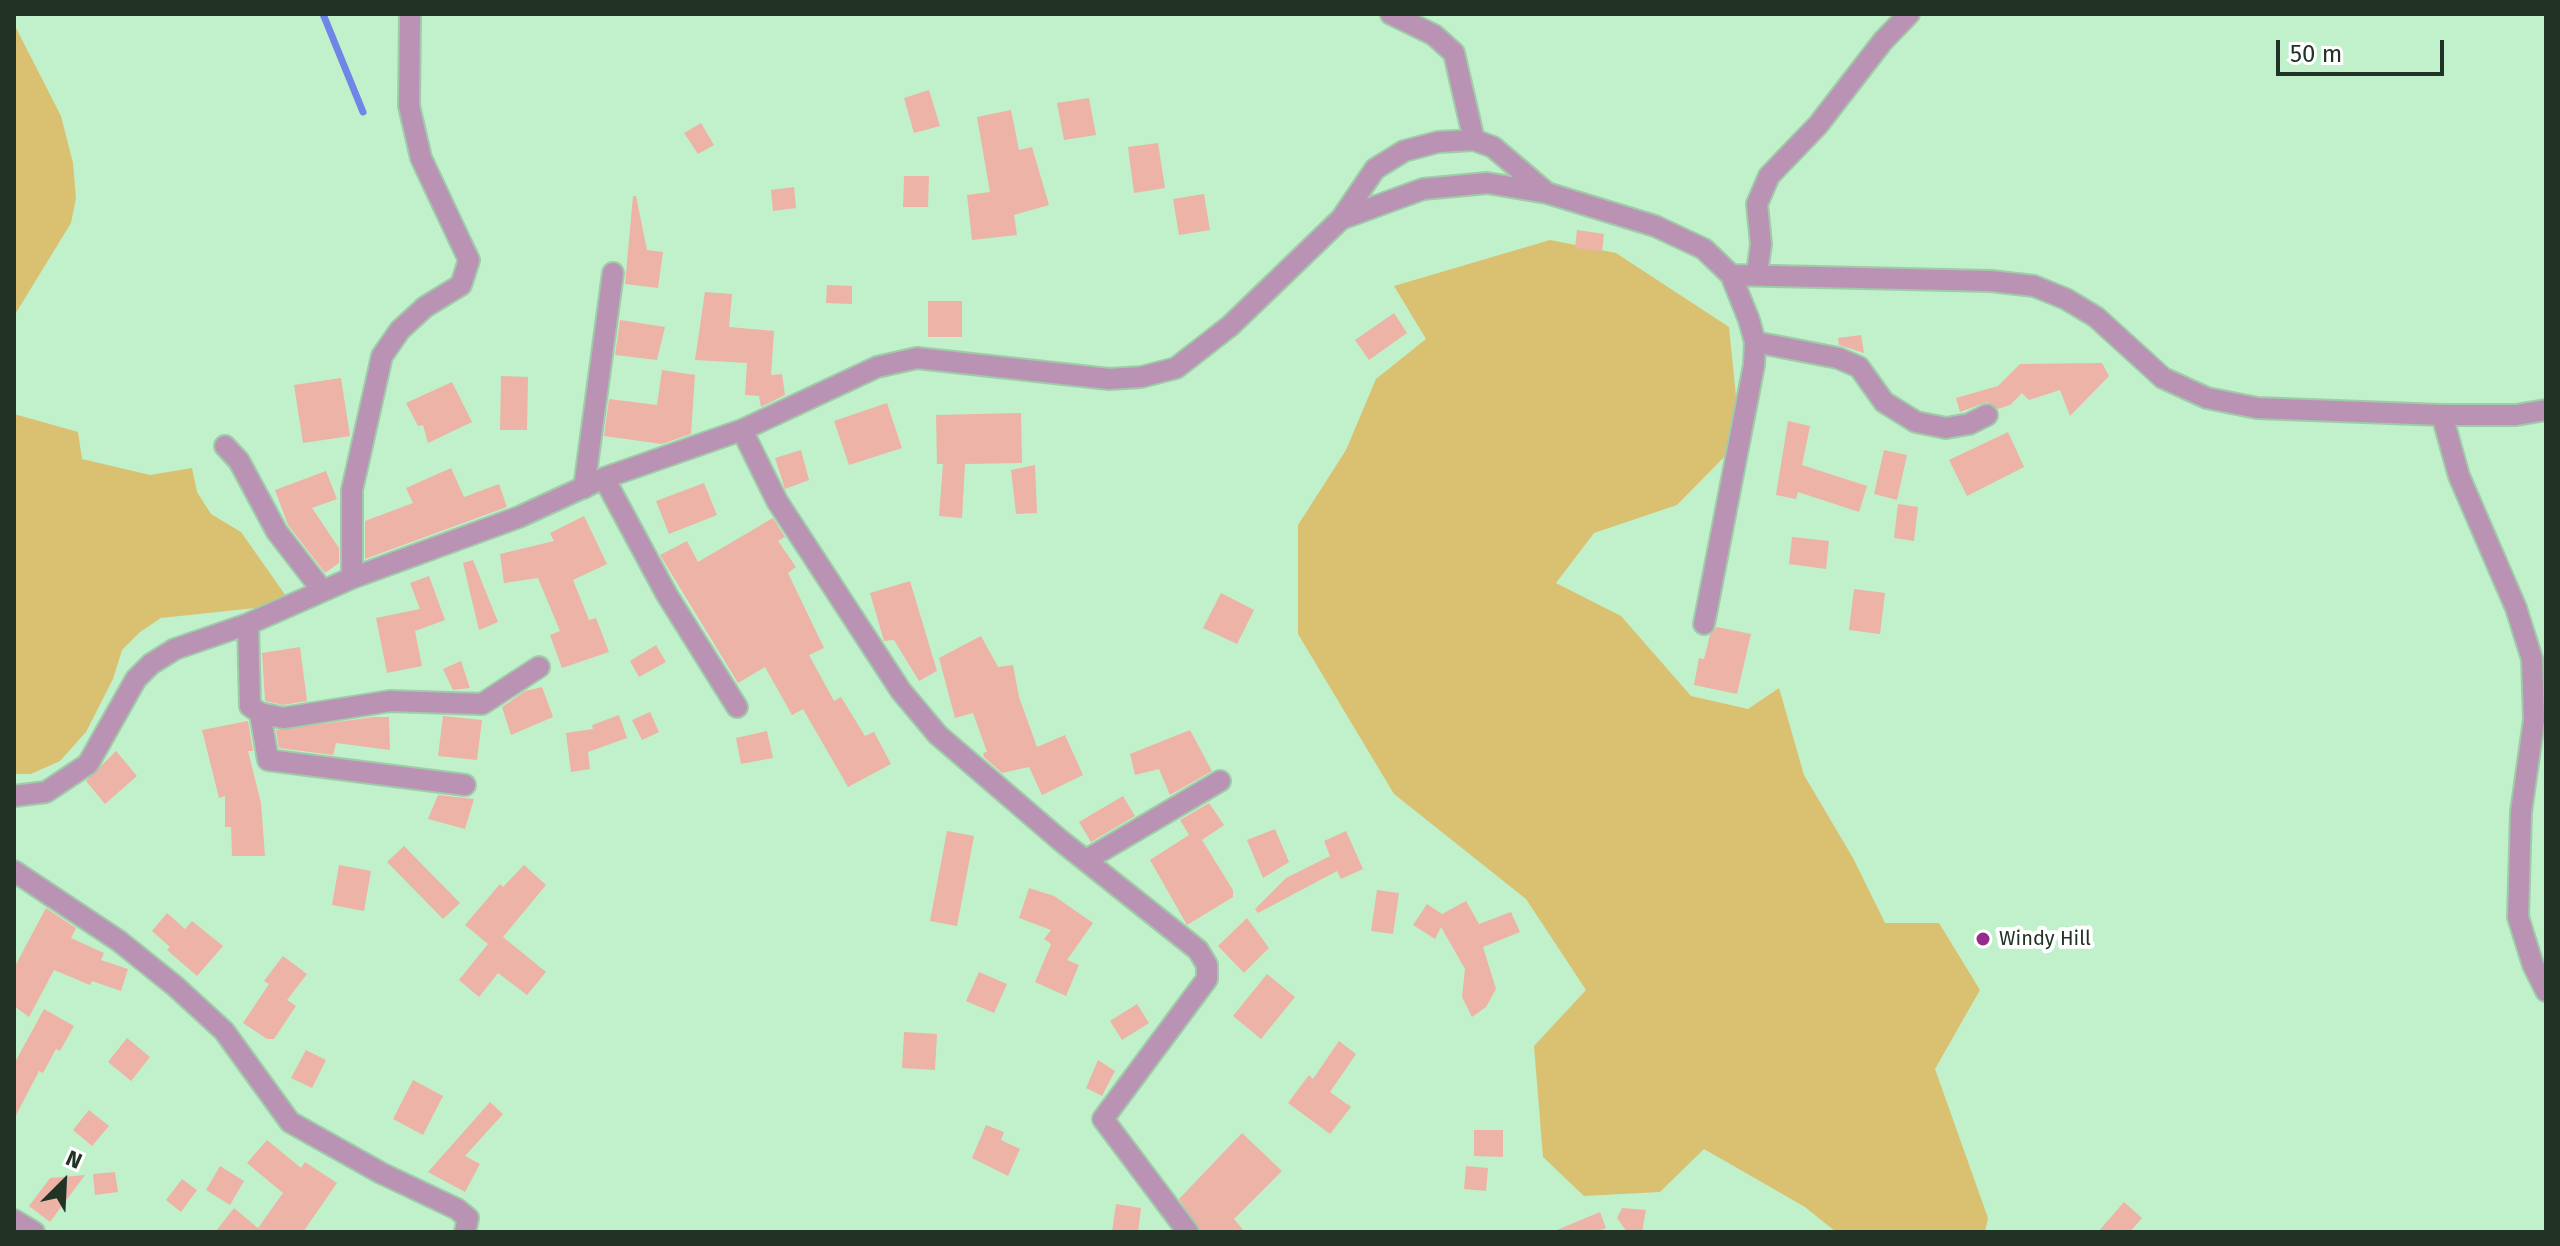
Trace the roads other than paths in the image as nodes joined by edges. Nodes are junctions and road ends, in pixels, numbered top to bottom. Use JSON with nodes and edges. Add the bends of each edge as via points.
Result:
{"nodes":[{"id":1,"x":410,"y":14,"type":"edge"},
{"id":2,"x":1391,"y":14,"type":"edge"},
{"id":3,"x":1909,"y":14,"type":"edge"},
{"id":4,"x":1474,"y":140,"type":"junction"},
{"id":5,"x":1547,"y":193,"type":"junction"},
{"id":6,"x":1341,"y":219,"type":"junction"},
{"id":7,"x":613,"y":273,"type":"dead end"},
{"id":8,"x":1757,"y":273,"type":"junction"},
{"id":9,"x":1731,"y":275,"type":"junction"},
{"id":10,"x":1755,"y":342,"type":"junction"},
{"id":11,"x":2546,"y":410,"type":"edge"},
{"id":12,"x":1987,"y":415,"type":"dead end"},
{"id":13,"x":2442,"y":415,"type":"junction"},
{"id":14,"x":742,"y":430,"type":"junction"},
{"id":15,"x":225,"y":446,"type":"dead end"},
{"id":16,"x":604,"y":478,"type":"junction"},
{"id":17,"x":584,"y":488,"type":"junction"},
{"id":18,"x":352,"y":578,"type":"junction"},
{"id":19,"x":322,"y":590,"type":"junction"},
{"id":20,"x":248,"y":624,"type":"junction"},
{"id":21,"x":1704,"y":624,"type":"dead end"},
{"id":22,"x":539,"y":667,"type":"dead end"},
{"id":23,"x":737,"y":707,"type":"dead end"},
{"id":24,"x":260,"y":713,"type":"junction"},
{"id":25,"x":1220,"y":781,"type":"dead end"},
{"id":26,"x":465,"y":785,"type":"dead end"},
{"id":27,"x":14,"y":796,"type":"edge"},
{"id":28,"x":1086,"y":860,"type":"junction"},
{"id":29,"x":14,"y":871,"type":"edge"},
{"id":30,"x":2546,"y":991,"type":"edge"},
{"id":31,"x":14,"y":1220,"type":"edge"},
{"id":32,"x":34,"y":1232,"type":"edge"},
{"id":33,"x":465,"y":1232,"type":"edge"},
{"id":34,"x":1188,"y":1232,"type":"edge"}],
"edges":[{"from":1,"to":18,"type":"street","via":[[409,106],[421,158],[469,260],[461,285],[425,307],[382,356],[352,490]]},
{"from":2,"to":4,"type":"street","via":[[1434,35],[1454,53]]},
{"from":3,"to":8,"type":"street","via":[[1769,176],[1757,204]]},
{"from":4,"to":5,"type":"street","via":[[1493,147]]},
{"from":4,"to":6,"type":"street","via":[[1404,151],[1375,169]]},
{"from":5,"to":6,"type":"street","via":[[1487,183],[1423,189]]},
{"from":5,"to":9,"type":"street","via":[[1655,226],[1704,249]]},
{"from":6,"to":14,"type":"street","via":[[1230,326],[1176,368],[1109,379],[917,358],[877,367]]},
{"from":7,"to":17,"type":"street"},
{"from":8,"to":9,"type":"street"},
{"from":8,"to":13,"type":"street","via":[[2034,286],[2096,317],[2163,378],[2207,398],[2257,408]]},
{"from":9,"to":10,"type":"street"},
{"from":10,"to":12,"type":"street","via":[[1859,367],[1884,402],[1916,422],[1946,428]]},
{"from":10,"to":21,"type":"street","via":[[1752,385]]},
{"from":11,"to":13,"type":"street"},
{"from":13,"to":30,"type":"street","via":[[2459,476],[2512,596],[2532,659],[2534,720],[2521,812],[2518,917]]},
{"from":14,"to":16,"type":"street"},
{"from":14,"to":28,"type":"street","via":[[777,501],[901,691],[938,735]]},
{"from":15,"to":19,"type":"street","via":[[244,469],[277,532]]},
{"from":16,"to":17,"type":"street"},
{"from":16,"to":23,"type":"street","via":[[667,595]]},
{"from":17,"to":18,"type":"street","via":[[470,537]]},
{"from":18,"to":19,"type":"street"},
{"from":19,"to":20,"type":"street"},
{"from":20,"to":24,"type":"street","via":[[248,692],[250,706]]},
{"from":20,"to":27,"type":"street","via":[[175,649],[151,664],[136,679],[88,764],[46,792]]},
{"from":22,"to":24,"type":"street","via":[[482,704],[421,700],[283,718]]},
{"from":24,"to":26,"type":"street","via":[[268,760]]},
{"from":25,"to":28,"type":"street"},
{"from":28,"to":34,"type":"street","via":[[1198,950],[1207,965],[1207,979],[1103,1119]]},
{"from":29,"to":33,"type":"street","via":[[119,941],[185,995],[224,1031],[290,1122],[457,1209],[468,1218]]},
{"from":31,"to":32,"type":"street"}]}
